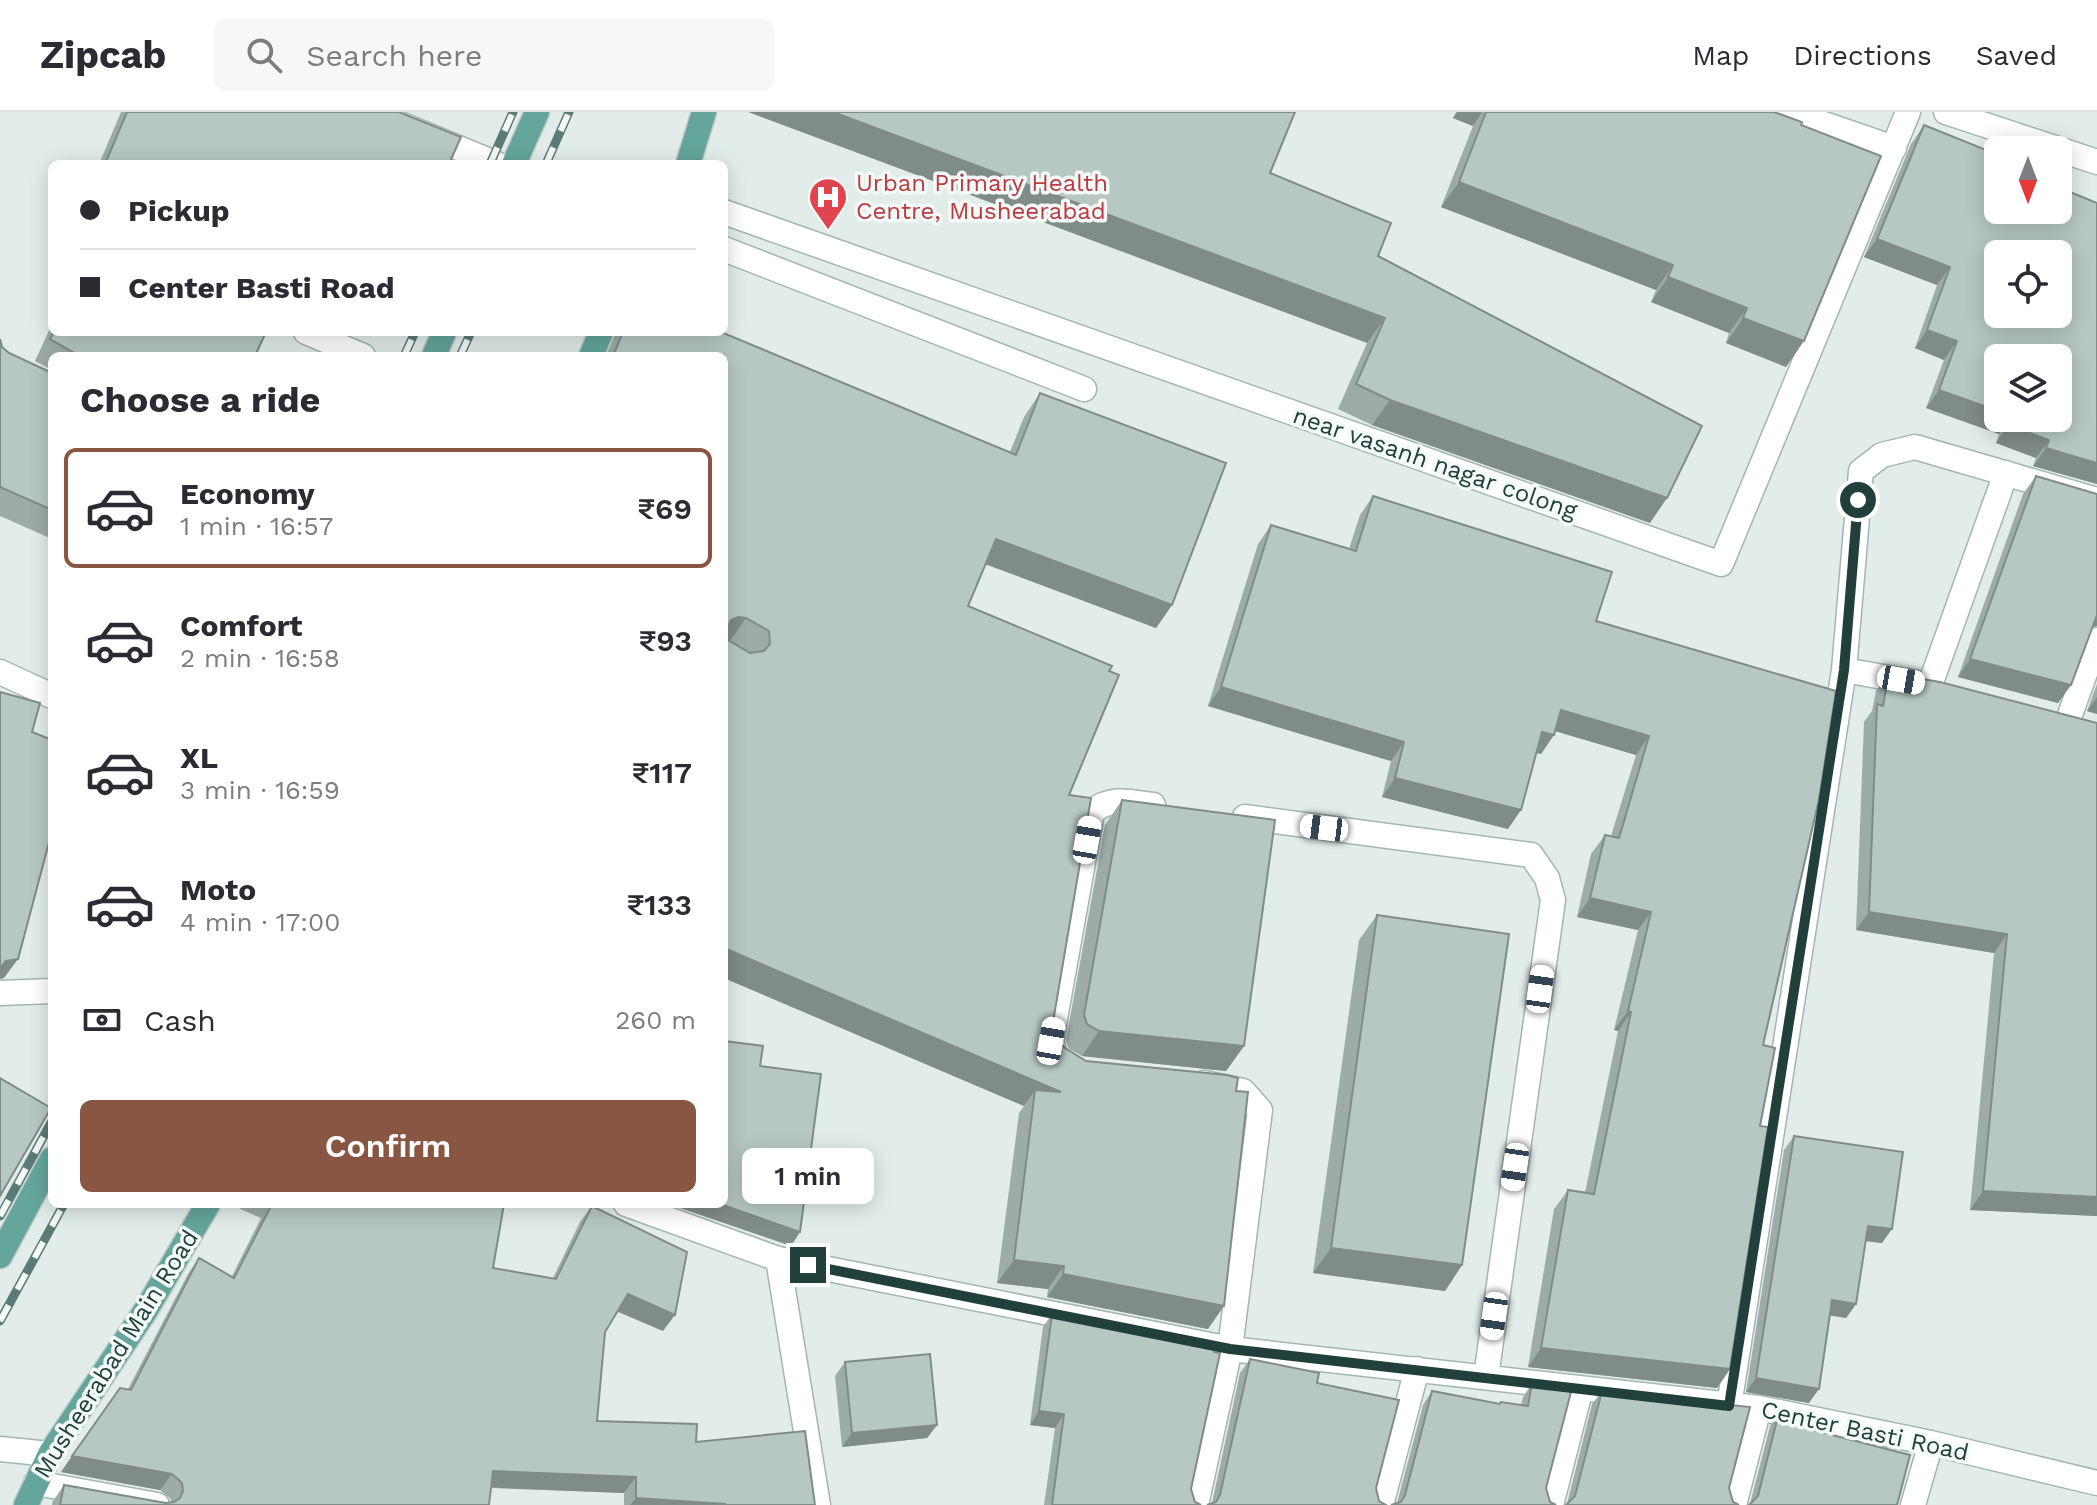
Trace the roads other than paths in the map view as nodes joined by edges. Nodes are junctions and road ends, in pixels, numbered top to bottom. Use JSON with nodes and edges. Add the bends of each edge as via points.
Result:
{"nodes":[{"id":1,"x":371,"y":112,"type":"edge"},
{"id":2,"x":537,"y":112,"type":"edge"},
{"id":3,"x":704,"y":112,"type":"edge"},
{"id":4,"x":1789,"y":112,"type":"edge"},
{"id":5,"x":1908,"y":112,"type":"edge"},
{"id":6,"x":1946,"y":112,"type":"edge"},
{"id":7,"x":1894,"y":148,"type":"junction"},
{"id":8,"x":487,"y":160,"type":"edge"},
{"id":9,"x":516,"y":160,"type":"edge"},
{"id":10,"x":689,"y":160,"type":"edge"},
{"id":11,"x":2097,"y":162,"type":"edge"},
{"id":12,"x":728,"y":213,"type":"edge"},
{"id":13,"x":728,"y":251,"type":"edge"},
{"id":14,"x":316,"y":336,"type":"edge"},
{"id":15,"x":354,"y":352,"type":"edge"},
{"id":16,"x":1084,"y":389,"type":"dead end"},
{"id":17,"x":2006,"y":473,"type":"junction"},
{"id":18,"x":2097,"y":500,"type":"edge"},
{"id":19,"x":2097,"y":640,"type":"edge"},
{"id":20,"x":1844,"y":670,"type":"junction"},
{"id":21,"x":0,"y":672,"type":"edge"},
{"id":22,"x":48,"y":694,"type":"edge"},
{"id":23,"x":2097,"y":729,"type":"edge"},
{"id":24,"x":1179,"y":809,"type":"edge"},
{"id":25,"x":1225,"y":815,"type":"edge"},
{"id":26,"x":48,"y":991,"type":"edge"},
{"id":27,"x":0,"y":993,"type":"edge"},
{"id":28,"x":1077,"y":1071,"type":"edge"},
{"id":29,"x":1183,"y":1081,"type":"edge"},
{"id":30,"x":48,"y":1166,"type":"edge"},
{"id":31,"x":206,"y":1208,"type":"edge"},
{"id":32,"x":637,"y":1208,"type":"edge"},
{"id":33,"x":0,"y":1256,"type":"edge"},
{"id":34,"x":778,"y":1259,"type":"junction"},
{"id":35,"x":1230,"y":1349,"type":"junction"},
{"id":36,"x":1417,"y":1369,"type":"junction"},
{"id":37,"x":1486,"y":1377,"type":"junction"},
{"id":38,"x":1581,"y":1388,"type":"junction"},
{"id":39,"x":1729,"y":1406,"type":"junction"},
{"id":40,"x":1759,"y":1408,"type":"junction"},
{"id":41,"x":1931,"y":1443,"type":"junction"},
{"id":42,"x":0,"y":1449,"type":"edge"},
{"id":43,"x":50,"y":1454,"type":"junction"},
{"id":44,"x":36,"y":1483,"type":"junction"},
{"id":45,"x":2097,"y":1483,"type":"edge"},
{"id":46,"x":26,"y":1505,"type":"edge"},
{"id":47,"x":157,"y":1505,"type":"edge"},
{"id":48,"x":818,"y":1505,"type":"edge"},
{"id":49,"x":1196,"y":1505,"type":"edge"},
{"id":50,"x":1381,"y":1505,"type":"edge"},
{"id":51,"x":1551,"y":1505,"type":"edge"},
{"id":52,"x":1734,"y":1505,"type":"edge"},
{"id":53,"x":1913,"y":1505,"type":"edge"}],
"edges":[{"from":1,"to":8,"type":"street"},
{"from":2,"to":9,"type":"main road"},
{"from":3,"to":10,"type":"main road"},
{"from":4,"to":7,"type":"street"},
{"from":5,"to":7,"type":"street"},
{"from":6,"to":11,"type":"street"},
{"from":7,"to":12,"type":"street","name":"near vasanh nagar colong","via":[[1721,564]]},
{"from":13,"to":16,"type":"street"},
{"from":14,"to":15,"type":"street"},
{"from":17,"to":18,"type":"street"},
{"from":17,"to":20,"type":"street","via":[[1938,687]]},
{"from":17,"to":20,"type":"street","via":[[1915,447],[1882,455],[1861,471]]},
{"from":19,"to":23,"type":"street","via":[[2060,720]]},
{"from":20,"to":39,"type":"street"},
{"from":21,"to":22,"type":"street"},
{"from":24,"to":28,"type":"street","via":[[1118,801],[1102,803],[1092,812],[1051,1041],[1057,1059]]},
{"from":25,"to":37,"type":"street","via":[[1531,855],[1547,878],[1553,900]]},
{"from":26,"to":27,"type":"street"},
{"from":29,"to":35,"type":"street","via":[[1243,1091],[1260,1110]]},
{"from":30,"to":33,"type":"main road"},
{"from":31,"to":43,"type":"main road","name":"Musheerabad Main Road","via":[[146,1310]]},
{"from":32,"to":34,"type":"street","name":"Center Basti Road"},
{"from":34,"to":35,"type":"street","name":"Center Basti Road"},
{"from":34,"to":48,"type":"street"},
{"from":35,"to":36,"type":"street","name":"Center Basti Road"},
{"from":35,"to":49,"type":"street"},
{"from":36,"to":37,"type":"street","name":"Center Basti Road"},
{"from":36,"to":50,"type":"street"},
{"from":37,"to":38,"type":"street","name":"Center Basti Road"},
{"from":38,"to":39,"type":"street","name":"Center Basti Road"},
{"from":38,"to":51,"type":"street"},
{"from":39,"to":40,"type":"street","name":"Center Basti Road"},
{"from":40,"to":41,"type":"street","name":"Center Basti Road"},
{"from":40,"to":52,"type":"street"},
{"from":41,"to":45,"type":"street","name":"Center Basti Road"},
{"from":41,"to":53,"type":"street"},
{"from":42,"to":43,"type":"street"},
{"from":43,"to":44,"type":"main road","name":"Musheerabad Main Road"},
{"from":44,"to":46,"type":"main road","name":"Musheerabad Main Road"},
{"from":44,"to":47,"type":"street"}]}
